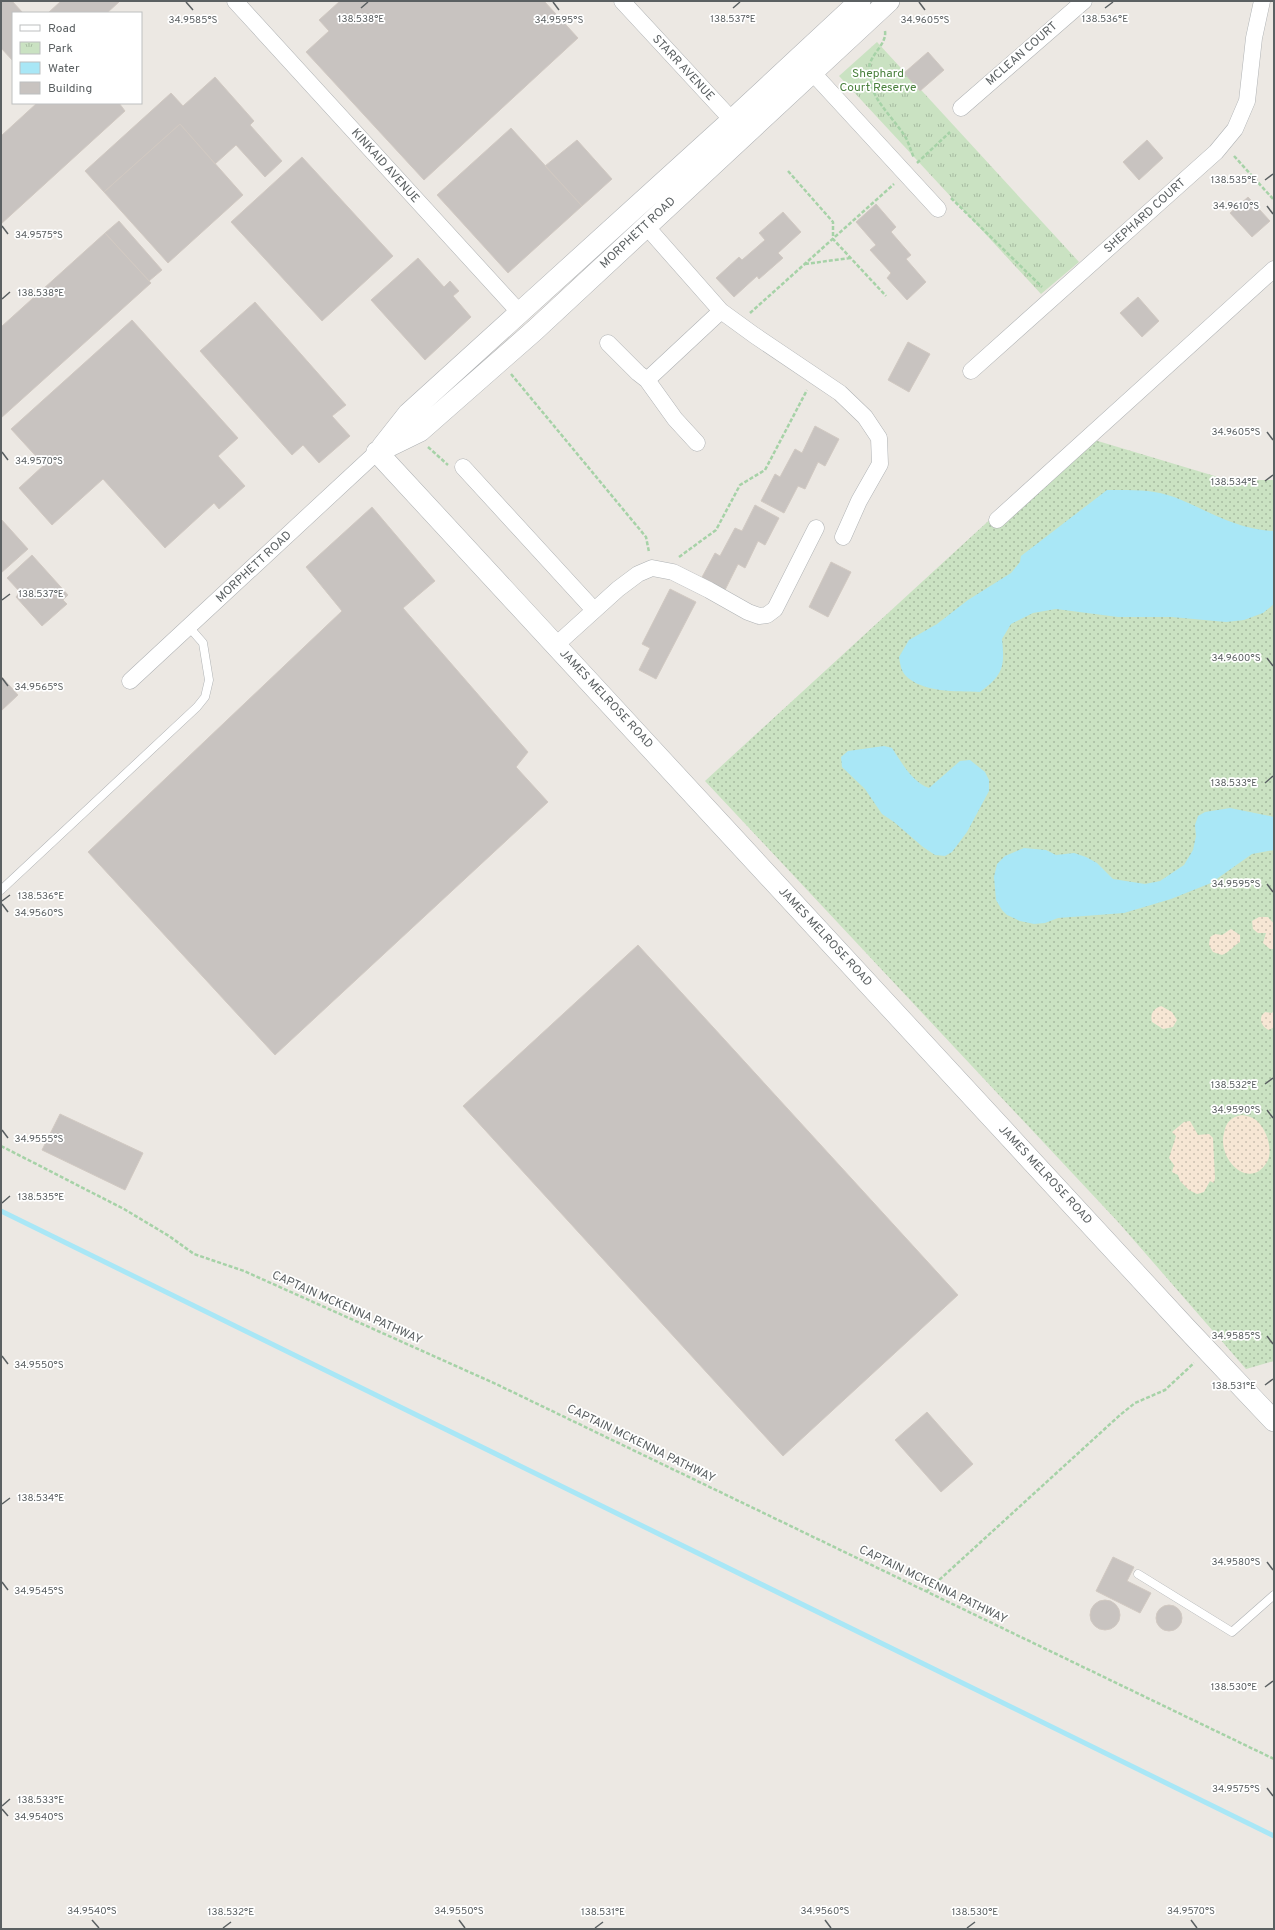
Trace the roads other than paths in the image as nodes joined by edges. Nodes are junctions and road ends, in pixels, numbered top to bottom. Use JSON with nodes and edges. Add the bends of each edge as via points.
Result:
{"nodes":[{"id":1,"x":235,"y":1,"type":"edge"},
{"id":2,"x":622,"y":1,"type":"edge"},
{"id":3,"x":860,"y":1,"type":"edge"},
{"id":4,"x":889,"y":1,"type":"edge"},
{"id":5,"x":1084,"y":1,"type":"edge"},
{"id":6,"x":1262,"y":1,"type":"edge"},
{"id":7,"x":812,"y":72,"type":"junction"},
{"id":8,"x":961,"y":108,"type":"dead end"},
{"id":9,"x":738,"y":127,"type":"junction"},
{"id":10,"x":938,"y":209,"type":"dead end"},
{"id":11,"x":646,"y":226,"type":"junction"},
{"id":12,"x":1274,"y":269,"type":"edge"},
{"id":13,"x":722,"y":311,"type":"junction"},
{"id":14,"x":519,"y":312,"type":"junction"},
{"id":15,"x":535,"y":330,"type":"junction"},
{"id":16,"x":608,"y":343,"type":"dead end"},
{"id":17,"x":971,"y":371,"type":"dead end"},
{"id":18,"x":647,"y":380,"type":"junction"},
{"id":19,"x":697,"y":443,"type":"dead end"},
{"id":20,"x":377,"y":452,"type":"junction"},
{"id":21,"x":463,"y":467,"type":"road end"},
{"id":22,"x":997,"y":520,"type":"dead end"},
{"id":23,"x":816,"y":528,"type":"dead end"},
{"id":24,"x":843,"y":537,"type":"dead end"},
{"id":25,"x":594,"y":610,"type":"junction"},
{"id":26,"x":189,"y":627,"type":"junction"},
{"id":27,"x":556,"y":645,"type":"junction"},
{"id":28,"x":130,"y":681,"type":"dead end"},
{"id":29,"x":1,"y":890,"type":"edge"},
{"id":30,"x":1274,"y":1421,"type":"edge"},
{"id":31,"x":1138,"y":1574,"type":"dead end"},
{"id":32,"x":1274,"y":1595,"type":"edge"}],
"edges":[{"from":1,"to":14,"type":"street","name":"KINKAID AVENUE"},
{"from":2,"to":9,"type":"street","name":"STARR AVENUE"},
{"from":3,"to":9,"type":"street","name":"MORPHETT ROAD"},
{"from":4,"to":7,"type":"street","name":"MORPHETT ROAD"},
{"from":5,"to":8,"type":"street","name":"MCLEAN COURT"},
{"from":6,"to":17,"type":"street","name":"SHEPHARD COURT","via":[[1254,38],[1247,101],[1235,129],[1216,152]]},
{"from":7,"to":9,"type":"street","name":"MORPHETT ROAD"},
{"from":7,"to":10,"type":"street","via":[[911,168]]},
{"from":9,"to":11,"type":"street","name":"MORPHETT ROAD"},
{"from":9,"to":14,"type":"street","name":"MORPHETT ROAD"},
{"from":11,"to":13,"type":"street"},
{"from":11,"to":15,"type":"street","name":"MORPHETT ROAD"},
{"from":12,"to":22,"type":"street"},
{"from":13,"to":18,"type":"street"},
{"from":13,"to":24,"type":"street","via":[[840,392],[860,412],[878,438],[880,464],[859,501]]},
{"from":14,"to":15,"type":"street","name":"KINKAID AVENUE"},
{"from":14,"to":20,"type":"street","name":"MORPHETT ROAD","via":[[408,414]]},
{"from":15,"to":20,"type":"street","name":"MORPHETT ROAD","via":[[420,431]]},
{"from":16,"to":18,"type":"street"},
{"from":18,"to":19,"type":"street"},
{"from":20,"to":26,"type":"street","name":"MORPHETT ROAD"},
{"from":20,"to":27,"type":"street","name":"JAMES MELROSE ROAD"},
{"from":21,"to":25,"type":"street"},
{"from":23,"to":25,"type":"street","via":[[775,609],[767,615],[759,616],[748,612],[672,572],[652,568],[638,574]]},
{"from":25,"to":27,"type":"street"},
{"from":26,"to":28,"type":"street","name":"MORPHETT ROAD"},
{"from":26,"to":29,"type":"lane","via":[[203,643],[209,680],[205,697]]},
{"from":27,"to":30,"type":"street","name":"JAMES MELROSE ROAD"},
{"from":31,"to":32,"type":"lane","via":[[1232,1632]]}]}
